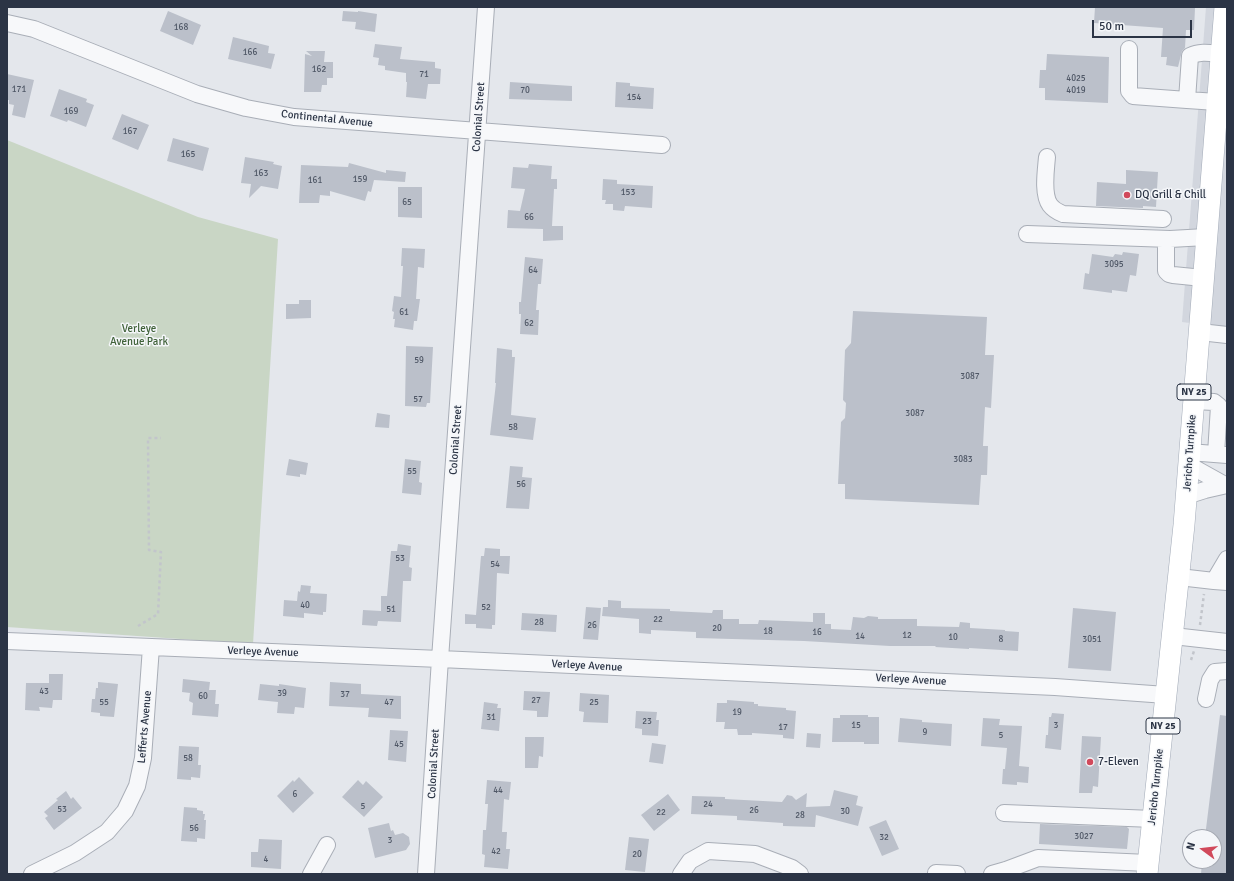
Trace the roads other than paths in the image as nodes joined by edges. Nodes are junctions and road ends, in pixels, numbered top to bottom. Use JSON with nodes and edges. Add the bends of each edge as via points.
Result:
{"nodes":[{"id":1,"x":486,"y":7,"type":"edge"},
{"id":2,"x":1225,"y":7,"type":"edge"},
{"id":3,"x":7,"y":23,"type":"edge"},
{"id":4,"x":1129,"y":49,"type":"dead end"},
{"id":5,"x":1221,"y":54,"type":"junction"},
{"id":6,"x":1187,"y":100,"type":"junction"},
{"id":7,"x":1217,"y":102,"type":"junction"},
{"id":8,"x":478,"y":132,"type":"junction"},
{"id":9,"x":662,"y":144,"type":"dead end"},
{"id":10,"x":1047,"y":157,"type":"dead end"},
{"id":11,"x":1163,"y":219,"type":"dead end"},
{"id":12,"x":1027,"y":234,"type":"dead end"},
{"id":13,"x":1206,"y":237,"type":"junction"},
{"id":14,"x":1170,"y":239,"type":"junction"},
{"id":15,"x":1203,"y":278,"type":"junction"},
{"id":16,"x":1200,"y":332,"type":"junction"},
{"id":17,"x":1227,"y":335,"type":"edge"},
{"id":18,"x":1194,"y":401,"type":"junction"},
{"id":19,"x":1221,"y":454,"type":"edge"},
{"id":20,"x":1189,"y":458,"type":"junction"},
{"id":21,"x":1226,"y":485,"type":"edge"},
{"id":22,"x":1186,"y":496,"type":"junction"},
{"id":23,"x":1227,"y":559,"type":"edge"},
{"id":24,"x":1179,"y":577,"type":"junction"},
{"id":25,"x":1220,"y":581,"type":"edge"},
{"id":26,"x":1173,"y":636,"type":"junction"},
{"id":27,"x":7,"y":641,"type":"edge"},
{"id":28,"x":1227,"y":642,"type":"edge"},
{"id":29,"x":151,"y":647,"type":"junction"},
{"id":30,"x":440,"y":659,"type":"junction"},
{"id":31,"x":1227,"y":671,"type":"edge"},
{"id":32,"x":1166,"y":695,"type":"junction"},
{"id":33,"x":1206,"y":699,"type":"dead end"},
{"id":34,"x":1004,"y":812,"type":"dead end"},
{"id":35,"x":1153,"y":819,"type":"junction"},
{"id":36,"x":327,"y":845,"type":"dead end"},
{"id":37,"x":1147,"y":868,"type":"edge"},
{"id":38,"x":936,"y":873,"type":"dead end"},
{"id":39,"x":32,"y":874,"type":"edge"},
{"id":40,"x":311,"y":874,"type":"edge"},
{"id":41,"x":426,"y":874,"type":"edge"},
{"id":42,"x":681,"y":874,"type":"edge"},
{"id":43,"x":800,"y":874,"type":"edge"},
{"id":44,"x":957,"y":874,"type":"edge"},
{"id":45,"x":992,"y":874,"type":"edge"}],
"edges":[{"from":1,"to":8,"type":"street","name":"Colonial Street"},
{"from":2,"to":5,"type":"main road","name":"Jericho Turnpike","number":"NY 25"},
{"from":3,"to":8,"type":"street","name":"Continental Avenue","via":[[34,30],[197,94],[246,108],[294,117]]},
{"from":4,"to":6,"type":"street","via":[[1129,91],[1133,96]]},
{"from":5,"to":6,"type":"street","via":[[1196,53],[1190,56]]},
{"from":5,"to":7,"type":"main road","name":"Jericho Turnpike","number":"NY 25"},
{"from":6,"to":7,"type":"street"},
{"from":7,"to":13,"type":"main road","name":"Jericho Turnpike","number":"NY 25"},
{"from":8,"to":9,"type":"street","name":"Continental Avenue"},
{"from":8,"to":30,"type":"street","name":"Colonial Street"},
{"from":10,"to":11,"type":"street","via":[[1046,196],[1055,210],[1063,214]]},
{"from":12,"to":14,"type":"street"},
{"from":13,"to":14,"type":"street"},
{"from":13,"to":15,"type":"main road","name":"Jericho Turnpike","number":"NY 25"},
{"from":14,"to":15,"type":"street","via":[[1166,245],[1166,271],[1173,275]]},
{"from":15,"to":16,"type":"main road","name":"Jericho Turnpike","number":"NY 25"},
{"from":16,"to":17,"type":"street"},
{"from":16,"to":18,"type":"main road","name":"Jericho Turnpike","number":"NY 25"},
{"from":18,"to":19,"type":"street","via":[[1214,402],[1219,406]]},
{"from":18,"to":20,"type":"main road","name":"Jericho Turnpike","number":"NY 25"},
{"from":19,"to":20,"type":"street"},
{"from":20,"to":21,"type":"street"},
{"from":20,"to":22,"type":"main road","name":"Jericho Turnpike","number":"NY 25"},
{"from":21,"to":22,"type":"street"},
{"from":22,"to":24,"type":"main road","name":"Jericho Turnpike","number":"NY 25"},
{"from":23,"to":25,"type":"street"},
{"from":24,"to":25,"type":"street"},
{"from":24,"to":26,"type":"main road","name":"Jericho Turnpike","number":"NY 25"},
{"from":26,"to":28,"type":"street"},
{"from":26,"to":32,"type":"main road","name":"Jericho Turnpike","number":"NY 25"},
{"from":27,"to":29,"type":"street","name":"Verleye Avenue"},
{"from":29,"to":30,"type":"street","name":"Verleye Avenue"},
{"from":29,"to":39,"type":"street","name":"Lefferts Avenue","via":[[143,758],[137,786],[125,811],[107,832],[75,853]]},
{"from":30,"to":32,"type":"street","name":"Verleye Avenue","via":[[1056,687]]},
{"from":30,"to":41,"type":"street","name":"Colonial Street"},
{"from":31,"to":33,"type":"street","via":[[1216,672],[1210,680]]},
{"from":32,"to":35,"type":"main road","name":"Jericho Turnpike","number":"NY 25"},
{"from":34,"to":35,"type":"street"},
{"from":35,"to":37,"type":"main road","name":"Jericho Turnpike","number":"NY 25"},
{"from":36,"to":40,"type":"street"},
{"from":37,"to":45,"type":"street","via":[[1038,858]]},
{"from":38,"to":44,"type":"street"},
{"from":42,"to":43,"type":"street","via":[[690,861],[708,851],[755,854],[792,868]]}]}
